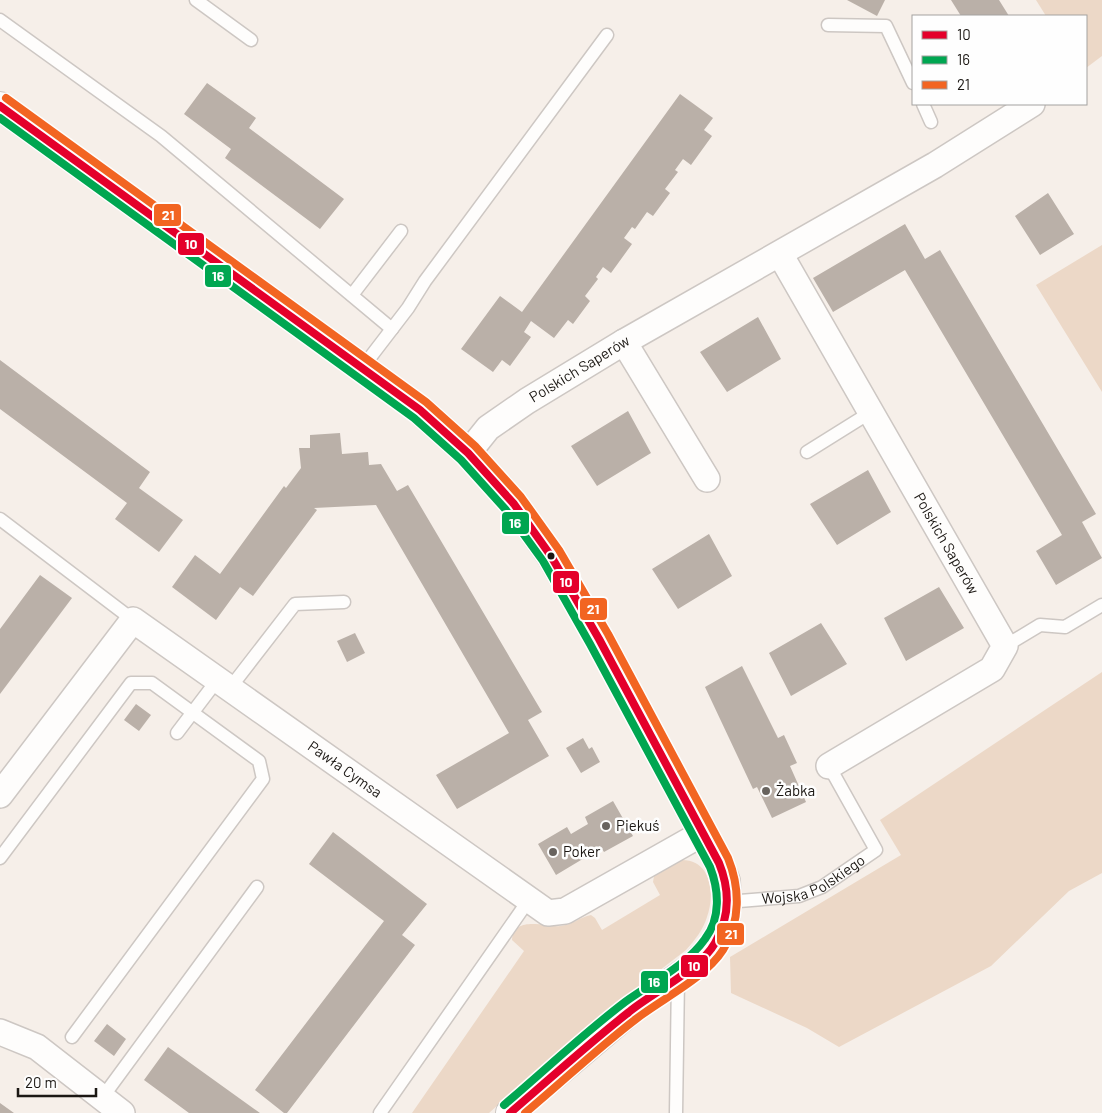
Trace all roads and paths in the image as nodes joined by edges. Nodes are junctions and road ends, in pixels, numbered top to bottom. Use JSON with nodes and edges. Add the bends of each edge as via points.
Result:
{"nodes":[{"id":1,"x":197,"y":0,"type":"edge"},
{"id":2,"x":0,"y":20,"type":"edge"},
{"id":3,"x":828,"y":25,"type":"dead end"},
{"id":4,"x":607,"y":36,"type":"dead end"},
{"id":5,"x":250,"y":40,"type":"dead end"},
{"id":6,"x":912,"y":81,"type":"edge"},
{"id":7,"x":923,"y":105,"type":"edge"},
{"id":8,"x":1030,"y":105,"type":"edge"},
{"id":9,"x":0,"y":106,"type":"edge"},
{"id":10,"x":931,"y":122,"type":"dead end"},
{"id":11,"x":401,"y":231,"type":"dead end"},
{"id":12,"x":780,"y":254,"type":"junction"},
{"id":13,"x":352,"y":295,"type":"junction"},
{"id":14,"x":392,"y":329,"type":"junction"},
{"id":15,"x":624,"y":342,"type":"junction"},
{"id":16,"x":362,"y":368,"type":"junction"},
{"id":17,"x":870,"y":412,"type":"junction"},
{"id":18,"x":807,"y":452,"type":"dead end"},
{"id":19,"x":468,"y":453,"type":"junction"},
{"id":20,"x":707,"y":479,"type":"dead end"},
{"id":21,"x":0,"y":519,"type":"edge"},
{"id":22,"x":344,"y":602,"type":"dead end"},
{"id":23,"x":1102,"y":605,"type":"edge"},
{"id":24,"x":133,"y":620,"type":"junction"},
{"id":25,"x":1005,"y":646,"type":"junction"},
{"id":26,"x":224,"y":684,"type":"junction"},
{"id":27,"x":192,"y":712,"type":"junction"},
{"id":28,"x":177,"y":733,"type":"dead end"},
{"id":29,"x":829,"y":766,"type":"joint"},
{"id":30,"x":0,"y":795,"type":"edge"},
{"id":31,"x":704,"y":832,"type":"junction"},
{"id":32,"x":0,"y":858,"type":"edge"},
{"id":33,"x":257,"y":886,"type":"dead end"},
{"id":34,"x":528,"y":901,"type":"junction"},
{"id":35,"x":727,"y":902,"type":"junction"},
{"id":36,"x":678,"y":978,"type":"junction"},
{"id":37,"x":0,"y":1032,"type":"edge"},
{"id":38,"x":72,"y":1037,"type":"dead end"},
{"id":39,"x":102,"y":1098,"type":"junction"},
{"id":40,"x":122,"y":1113,"type":"edge"},
{"id":41,"x":380,"y":1113,"type":"edge"},
{"id":42,"x":510,"y":1113,"type":"edge"},
{"id":43,"x":676,"y":1113,"type":"edge"}],
"edges":[{"from":1,"to":5,"type":"lane"},
{"from":2,"to":13,"type":"lane","via":[[161,136]]},
{"from":3,"to":6,"type":"lane","via":[[886,26]]},
{"from":4,"to":14,"type":"lane","via":[[424,281]]},
{"from":7,"to":10,"type":"lane"},
{"from":8,"to":12,"type":"street","name":"Polskich Saperów","via":[[935,166]]},
{"from":9,"to":16,"type":"street"},
{"from":11,"to":13,"type":"lane"},
{"from":12,"to":15,"type":"street","name":"Polskich Saperów"},
{"from":12,"to":17,"type":"street","name":"Polskich Saperów"},
{"from":13,"to":14,"type":"lane"},
{"from":14,"to":16,"type":"lane"},
{"from":15,"to":19,"type":"street","name":"Polskich Saperów","via":[[527,400],[488,428]]},
{"from":15,"to":20,"type":"street"},
{"from":16,"to":19,"type":"street","via":[[420,410]]},
{"from":17,"to":18,"type":"lane"},
{"from":17,"to":25,"type":"street","name":"Polskich Saperów"},
{"from":19,"to":31,"type":"street","via":[[514,504],[551,556]]},
{"from":21,"to":24,"type":"lane","name":"Pawła Cymsa"},
{"from":22,"to":26,"type":"lane","via":[[295,604]]},
{"from":23,"to":25,"type":"lane","via":[[1065,627],[1040,625]]},
{"from":24,"to":26,"type":"street","name":"Pawła Cymsa"},
{"from":24,"to":30,"type":"street"},
{"from":25,"to":29,"type":"street","via":[[992,669]]},
{"from":26,"to":27,"type":"lane"},
{"from":26,"to":34,"type":"street","name":"Pawła Cymsa"},
{"from":27,"to":28,"type":"lane"},
{"from":27,"to":32,"type":"lane","via":[[152,683],[131,683]]},
{"from":27,"to":38,"type":"lane","via":[[259,761],[263,778]]},
{"from":29,"to":35,"type":"lane","name":"Wojska Polskiego","via":[[876,850],[822,887],[798,896]]},
{"from":31,"to":34,"type":"street","name":"Pawła Cymsa","via":[[565,911],[548,913]]},
{"from":31,"to":35,"type":"street","via":[[726,880]]},
{"from":33,"to":39,"type":"lane"},
{"from":34,"to":41,"type":"lane"},
{"from":35,"to":36,"type":"street","via":[[725,922],[714,945]]},
{"from":36,"to":42,"type":"street","via":[[630,1011]]},
{"from":36,"to":43,"type":"lane"},
{"from":37,"to":39,"type":"street","via":[[37,1047]]},
{"from":39,"to":40,"type":"street"}]}
